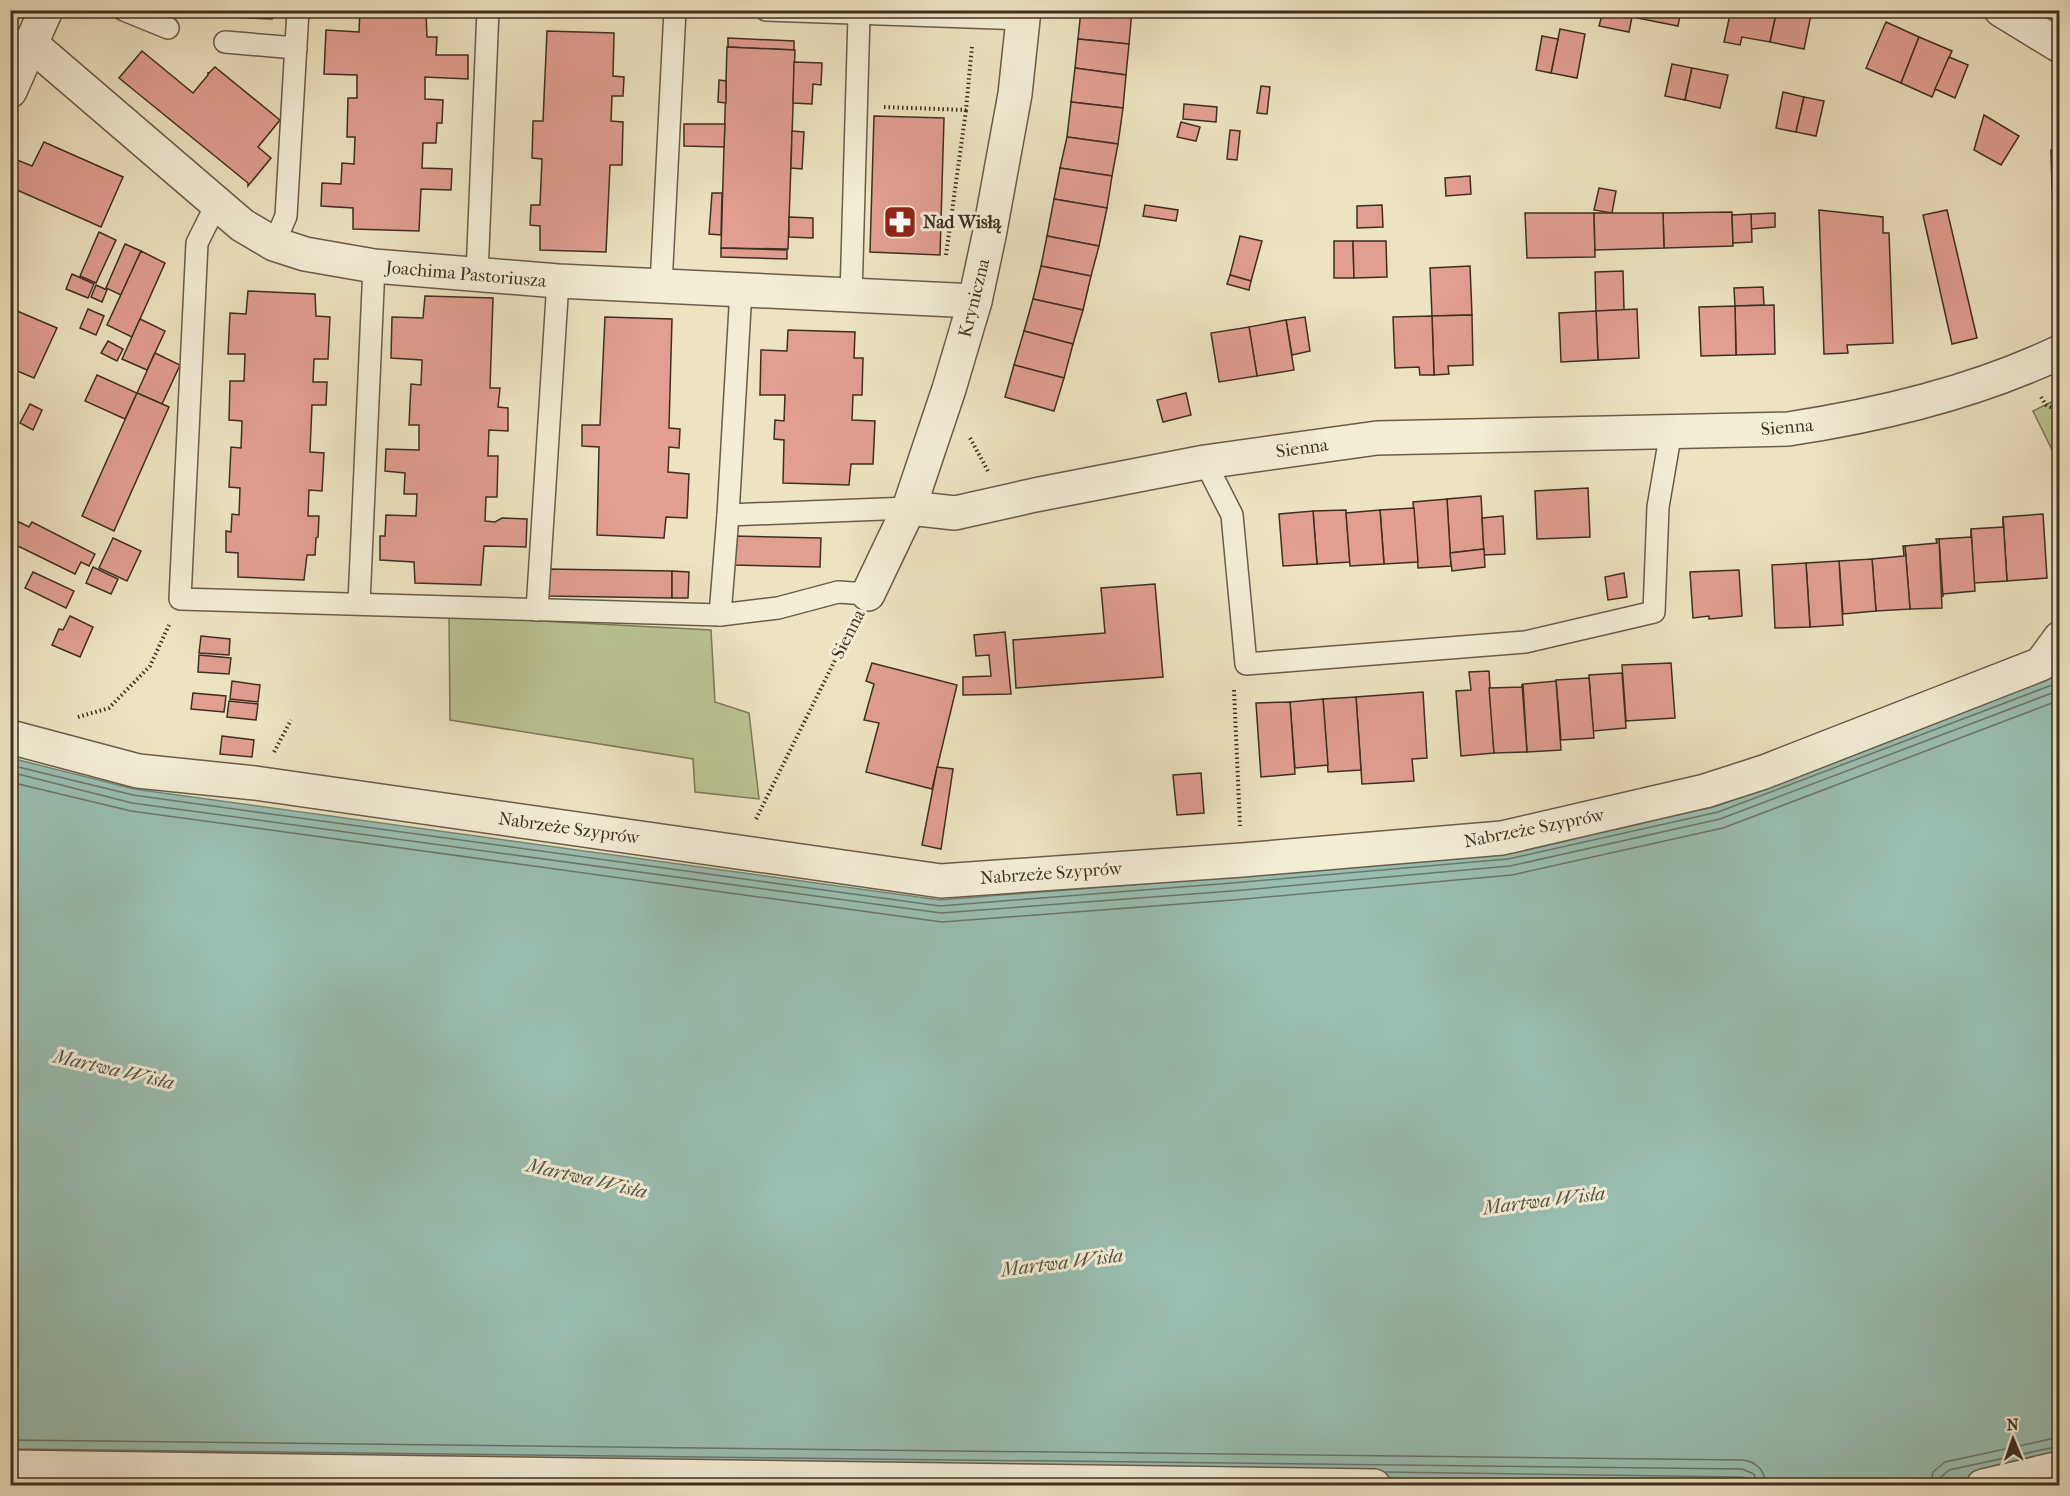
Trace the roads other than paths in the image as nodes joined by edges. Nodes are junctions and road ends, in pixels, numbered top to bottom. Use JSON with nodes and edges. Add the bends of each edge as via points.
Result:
{"nodes":[{"id":1,"x":46,"y":10,"type":"edge"},
{"id":2,"x":124,"y":10,"type":"edge"},
{"id":3,"x":298,"y":10,"type":"edge"},
{"id":4,"x":488,"y":10,"type":"edge"},
{"id":5,"x":675,"y":10,"type":"edge"},
{"id":6,"x":766,"y":10,"type":"edge"},
{"id":7,"x":2001,"y":10,"type":"edge"},
{"id":8,"x":859,"y":15,"type":"junction"},
{"id":9,"x":1024,"y":15,"type":"edge"},
{"id":10,"x":168,"y":28,"type":"dead end"},
{"id":11,"x":225,"y":42,"type":"dead end"},
{"id":12,"x":31,"y":44,"type":"junction"},
{"id":13,"x":2060,"y":46,"type":"edge"},
{"id":14,"x":296,"y":48,"type":"junction"},
{"id":15,"x":10,"y":91,"type":"edge"},
{"id":16,"x":217,"y":203,"type":"junction"},
{"id":17,"x":274,"y":244,"type":"junction"},
{"id":18,"x":374,"y":266,"type":"junction"},
{"id":19,"x":477,"y":274,"type":"junction"},
{"id":20,"x":558,"y":281,"type":"junction"},
{"id":21,"x":661,"y":285,"type":"junction"},
{"id":22,"x":741,"y":290,"type":"junction"},
{"id":23,"x":851,"y":296,"type":"junction"},
{"id":24,"x":975,"y":301,"type":"junction"},
{"id":25,"x":2060,"y":352,"type":"edge"},
{"id":26,"x":1671,"y":431,"type":"junction"},
{"id":27,"x":1205,"y":462,"type":"junction"},
{"id":28,"x":909,"y":508,"type":"junction"},
{"id":29,"x":728,"y":515,"type":"junction"},
{"id":30,"x":868,"y":594,"type":"joint"},
{"id":31,"x":359,"y":603,"type":"junction"},
{"id":32,"x":537,"y":610,"type":"junction"},
{"id":33,"x":720,"y":615,"type":"junction"},
{"id":34,"x":2060,"y":638,"type":"edge"},
{"id":35,"x":10,"y":737,"type":"edge"},
{"id":36,"x":10,"y":1467,"type":"edge"},
{"id":37,"x":2060,"y":1468,"type":"edge"},
{"id":38,"x":1374,"y":1485,"type":"edge"},
{"id":39,"x":1983,"y":1485,"type":"edge"}],
"edges":[{"from":1,"to":12,"type":"street"},
{"from":2,"to":10,"type":"lane"},
{"from":3,"to":14,"type":"lane"},
{"from":4,"to":19,"type":"lane"},
{"from":5,"to":21,"type":"lane"},
{"from":6,"to":8,"type":"lane"},
{"from":7,"to":13,"type":"street"},
{"from":8,"to":9,"type":"lane"},
{"from":8,"to":23,"type":"lane"},
{"from":9,"to":24,"type":"street","name":"Kryniczna","via":[[1015,94]]},
{"from":11,"to":14,"type":"lane"},
{"from":12,"to":15,"type":"street"},
{"from":12,"to":16,"type":"street","name":"Joachima Pastoriusza"},
{"from":14,"to":17,"type":"lane","via":[[286,216]]},
{"from":16,"to":17,"type":"street","name":"Joachima Pastoriusza","via":[[242,225]]},
{"from":16,"to":31,"type":"lane","via":[[197,243],[180,599]]},
{"from":17,"to":18,"type":"street","name":"Joachima Pastoriusza"},
{"from":18,"to":19,"type":"street","name":"Joachima Pastoriusza"},
{"from":18,"to":31,"type":"lane"},
{"from":19,"to":20,"type":"street","name":"Joachima Pastoriusza"},
{"from":20,"to":21,"type":"street","name":"Joachima Pastoriusza"},
{"from":20,"to":32,"type":"lane"},
{"from":21,"to":22,"type":"street","name":"Joachima Pastoriusza"},
{"from":22,"to":23,"type":"street","name":"Joachima Pastoriusza"},
{"from":22,"to":29,"type":"lane"},
{"from":23,"to":24,"type":"street","name":"Joachima Pastoriusza"},
{"from":24,"to":28,"type":"street","name":"Kryniczna"},
{"from":25,"to":26,"type":"street","name":"Sienna","via":[[1973,387],[1842,421],[1788,429]]},
{"from":26,"to":27,"type":"street","name":"Sienna","via":[[1377,438]]},
{"from":26,"to":27,"type":"lane","via":[[1659,507],[1654,612],[1525,642],[1246,664],[1232,515]]},
{"from":27,"to":28,"type":"street","name":"Sienna","via":[[955,513]]},
{"from":28,"to":29,"type":"lane"},
{"from":28,"to":30,"type":"street","name":"Sienna"},
{"from":29,"to":33,"type":"lane"},
{"from":30,"to":33,"type":"lane","via":[[838,592],[778,608]]},
{"from":31,"to":32,"type":"lane"},
{"from":32,"to":33,"type":"lane"},
{"from":34,"to":35,"type":"street","name":"Nabrzeże Szyprów","via":[[2041,664],[1764,772],[1696,793],[1502,838],[941,881],[255,783],[138,771]]},
{"from":36,"to":38,"type":"street"},
{"from":37,"to":39,"type":"street"}]}
